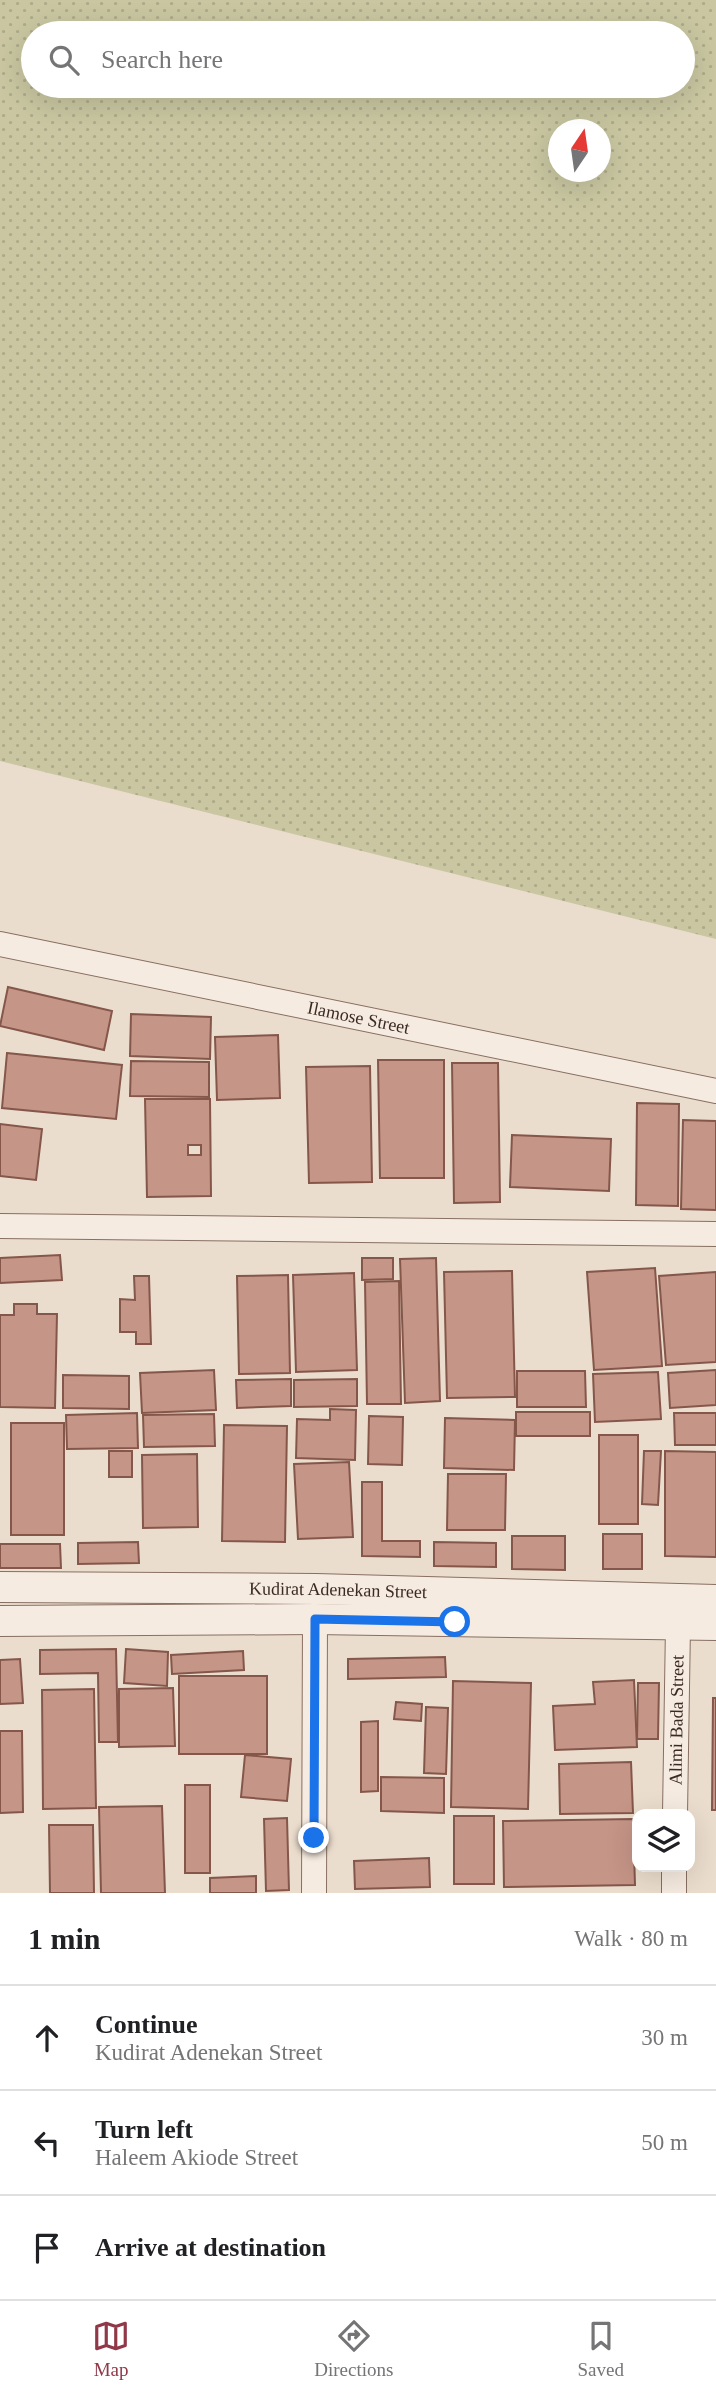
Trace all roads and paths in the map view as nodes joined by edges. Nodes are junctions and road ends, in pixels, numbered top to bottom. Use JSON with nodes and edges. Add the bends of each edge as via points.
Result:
{"nodes":[{"id":1,"x":0,"y":944,"type":"edge"},
{"id":2,"x":716,"y":1091,"type":"edge"},
{"id":3,"x":0,"y":1226,"type":"edge"},
{"id":4,"x":716,"y":1234,"type":"edge"},
{"id":5,"x":0,"y":1587,"type":"edge"},
{"id":6,"x":716,"y":1600,"type":"edge"},
{"id":7,"x":315,"y":1619,"type":"junction"},
{"id":8,"x":0,"y":1621,"type":"edge"},
{"id":9,"x":678,"y":1625,"type":"junction"},
{"id":10,"x":716,"y":1625,"type":"edge"},
{"id":11,"x":675,"y":1809,"type":"edge"},
{"id":12,"x":674,"y":1872,"type":"edge"},
{"id":13,"x":314,"y":1893,"type":"edge"},
{"id":14,"x":674,"y":1893,"type":"edge"}],
"edges":[{"from":1,"to":2,"type":"street","name":"Ilamose Street"},
{"from":3,"to":4,"type":"street"},
{"from":5,"to":6,"type":"street","name":"Kudirat Adenekan Street","via":[[316,1589]]},
{"from":7,"to":8,"type":"street","name":"Kudirat Adenekan Street"},
{"from":7,"to":9,"type":"street","name":"Kudirat Adenekan Street"},
{"from":7,"to":13,"type":"street"},
{"from":9,"to":10,"type":"street","name":"Kudirat Adenekan Street"},
{"from":9,"to":11,"type":"street","name":"Alimi Bada Street"},
{"from":12,"to":14,"type":"street"}]}
